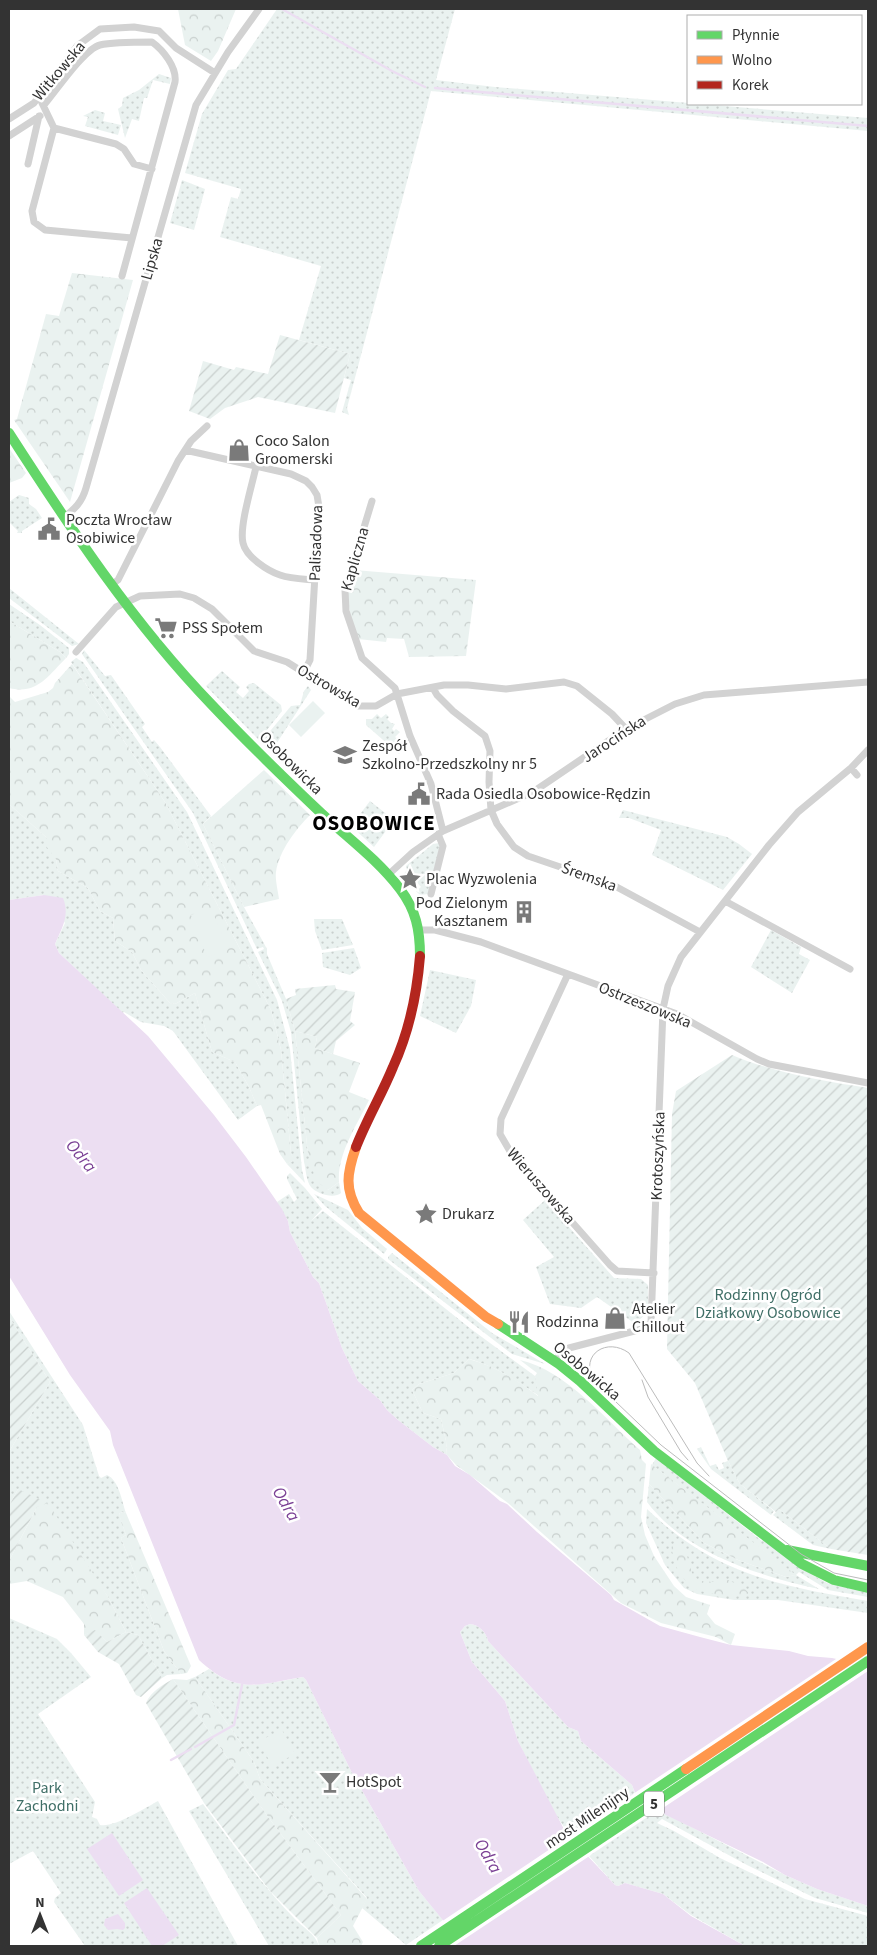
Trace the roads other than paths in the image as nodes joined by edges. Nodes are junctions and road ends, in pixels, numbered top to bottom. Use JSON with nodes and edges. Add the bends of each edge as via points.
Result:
{"nodes":[{"id":1,"x":259,"y":9,"type":"edge"},
{"id":2,"x":215,"y":73,"type":"junction"},
{"id":3,"x":37,"y":100,"type":"junction"},
{"id":4,"x":45,"y":109,"type":"junction"},
{"id":5,"x":39,"y":116,"type":"junction"},
{"id":6,"x":9,"y":119,"type":"edge"},
{"id":7,"x":54,"y":128,"type":"junction"},
{"id":8,"x":9,"y":136,"type":"edge"},
{"id":9,"x":28,"y":164,"type":"dead end"},
{"id":10,"x":152,"y":170,"type":"junction"},
{"id":11,"x":132,"y":238,"type":"junction"},
{"id":12,"x":122,"y":276,"type":"dead end"},
{"id":13,"x":207,"y":426,"type":"dead end"},
{"id":14,"x":9,"y":433,"type":"edge"},
{"id":15,"x":185,"y":450,"type":"junction"},
{"id":16,"x":256,"y":467,"type":"junction"},
{"id":17,"x":372,"y":501,"type":"dead end"},
{"id":18,"x":64,"y":517,"type":"junction"},
{"id":19,"x":315,"y":580,"type":"junction"},
{"id":20,"x":111,"y":585,"type":"junction"},
{"id":21,"x":124,"y":602,"type":"junction"},
{"id":22,"x":76,"y":652,"type":"dead end"},
{"id":23,"x":304,"y":672,"type":"junction"},
{"id":24,"x":868,"y":682,"type":"edge"},
{"id":25,"x":433,"y":688,"type":"junction"},
{"id":26,"x":397,"y":694,"type":"junction"},
{"id":27,"x":626,"y":729,"type":"junction"},
{"id":28,"x":868,"y":750,"type":"edge"},
{"id":29,"x":851,"y":768,"type":"junction"},
{"id":30,"x":856,"y":775,"type":"dead end"},
{"id":31,"x":491,"y":810,"type":"junction"},
{"id":32,"x":440,"y":833,"type":"junction"},
{"id":33,"x":388,"y":876,"type":"junction"},
{"id":34,"x":431,"y":894,"type":"dead end"},
{"id":35,"x":725,"y":901,"type":"junction"},
{"id":36,"x":419,"y":930,"type":"junction"},
{"id":37,"x":700,"y":932,"type":"junction"},
{"id":38,"x":850,"y":968,"type":"dead end"},
{"id":39,"x":568,"y":974,"type":"junction"},
{"id":40,"x":663,"y":1009,"type":"junction"},
{"id":41,"x":868,"y":1083,"type":"edge"},
{"id":42,"x":654,"y":1273,"type":"junction"},
{"id":43,"x":555,"y":1360,"type":"junction"},
{"id":44,"x":782,"y":1549,"type":"junction"},
{"id":45,"x":868,"y":1566,"type":"edge"},
{"id":46,"x":868,"y":1588,"type":"edge"},
{"id":47,"x":868,"y":1647,"type":"edge"},
{"id":48,"x":868,"y":1661,"type":"edge"},
{"id":49,"x":421,"y":1946,"type":"edge"},
{"id":50,"x":439,"y":1946,"type":"edge"}],
"edges":[{"from":1,"to":2,"type":"street","name":"Lipska"},
{"from":2,"to":3,"type":"street","name":"Witkowska","via":[[176,48],[159,31],[106,28],[93,32],[77,46]]},
{"from":2,"to":18,"type":"street","name":"Lipska","via":[[192,116],[84,496]]},
{"from":3,"to":4,"type":"street"},
{"from":3,"to":6,"type":"street","name":"Witkowska"},
{"from":4,"to":5,"type":"street"},
{"from":4,"to":7,"type":"street"},
{"from":4,"to":10,"type":"street","via":[[92,49],[100,45],[152,42],[174,69],[176,78]]},
{"from":5,"to":8,"type":"street"},
{"from":5,"to":9,"type":"street"},
{"from":7,"to":10,"type":"street","via":[[116,144],[124,149],[134,164]]},
{"from":7,"to":11,"type":"street","via":[[32,211],[34,222],[45,230]]},
{"from":10,"to":11,"type":"street"},
{"from":11,"to":12,"type":"street"},
{"from":13,"to":15,"type":"street"},
{"from":14,"to":18,"type":"street","name":"Osobowicka"},
{"from":15,"to":16,"type":"street","name":"Palisadowa"},
{"from":15,"to":20,"type":"street","via":[[118,580]]},
{"from":16,"to":19,"type":"street","name":"Palisadowa","via":[[299,477],[315,491],[319,507]]},
{"from":16,"to":19,"type":"street","via":[[242,530],[243,545],[254,559],[281,576]]},
{"from":17,"to":26,"type":"street","name":"Kapliczna","via":[[345,590],[346,611],[362,658],[392,683]]},
{"from":18,"to":20,"type":"street","name":"Osobowicka"},
{"from":19,"to":23,"type":"street","name":"Palisadowa","via":[[310,660]]},
{"from":20,"to":21,"type":"street","name":"Osobowicka"},
{"from":21,"to":22,"type":"street"},
{"from":21,"to":23,"type":"street","name":"Ostrowska","via":[[140,596],[167,594],[194,598],[212,609],[254,651],[287,662]]},
{"from":21,"to":33,"type":"street","name":"Osobowicka","via":[[199,691]]},
{"from":23,"to":26,"type":"street","name":"Ostrowska","via":[[357,706],[376,706]]},
{"from":24,"to":27,"type":"street","name":"Jarocińska","via":[[694,697],[666,707]]},
{"from":25,"to":26,"type":"street","name":"Ostrowska"},
{"from":25,"to":27,"type":"street","name":"Ostrowska","via":[[461,684],[506,689],[568,682],[612,714]]},
{"from":25,"to":31,"type":"street","via":[[453,711],[487,739]]},
{"from":26,"to":32,"type":"street","name":"Kapliczna","via":[[410,736],[431,784]]},
{"from":27,"to":31,"type":"street","name":"Jarocińska","via":[[538,789]]},
{"from":28,"to":29,"type":"street","name":"Krotoszyńska"},
{"from":29,"to":30,"type":"street"},
{"from":29,"to":35,"type":"street","name":"Krotoszyńska","via":[[790,821]]},
{"from":31,"to":32,"type":"street","name":"Jarocińska"},
{"from":31,"to":37,"type":"street","name":"Śremska","via":[[497,824],[514,847],[522,852],[614,884]]},
{"from":32,"to":33,"type":"street","name":"Jarocińska","via":[[413,852]]},
{"from":32,"to":34,"type":"street","via":[[443,846]]},
{"from":33,"to":36,"type":"street","name":"Osobowicka","via":[[408,900]]},
{"from":35,"to":37,"type":"street","name":"Krotoszyńska"},
{"from":35,"to":38,"type":"street"},
{"from":36,"to":39,"type":"street","name":"Ostrzeszowska","via":[[435,930],[468,938]]},
{"from":36,"to":43,"type":"street","name":"Osobowicka","via":[[420,961],[407,1027],[389,1077],[356,1146],[348,1187],[352,1202],[359,1213],[486,1317]]},
{"from":37,"to":40,"type":"street","name":"Krotoszyńska","via":[[676,966]]},
{"from":39,"to":40,"type":"street","name":"Ostrzeszowska"},
{"from":39,"to":42,"type":"street","name":"Wieruszowska","via":[[501,1119],[500,1134],[511,1153],[610,1265],[617,1271]]},
{"from":40,"to":41,"type":"street","name":"Ostrzeszowska","via":[[769,1064]]},
{"from":40,"to":42,"type":"street","name":"Krotoszyńska"},
{"from":42,"to":43,"type":"street","name":"Krotoszyńska","via":[[651,1323],[642,1329],[569,1348]]},
{"from":43,"to":44,"type":"street","name":"Osobowicka","via":[[654,1451]]},
{"from":44,"to":45,"type":"street","name":"Osobowicka"},
{"from":44,"to":46,"type":"street","name":"Osobowicka","via":[[817,1574],[833,1581]]},
{"from":47,"to":49,"type":"street","name":"most Milenijny","number":"5"},
{"from":48,"to":50,"type":"street","name":"most Milenijny","number":"5"}]}
